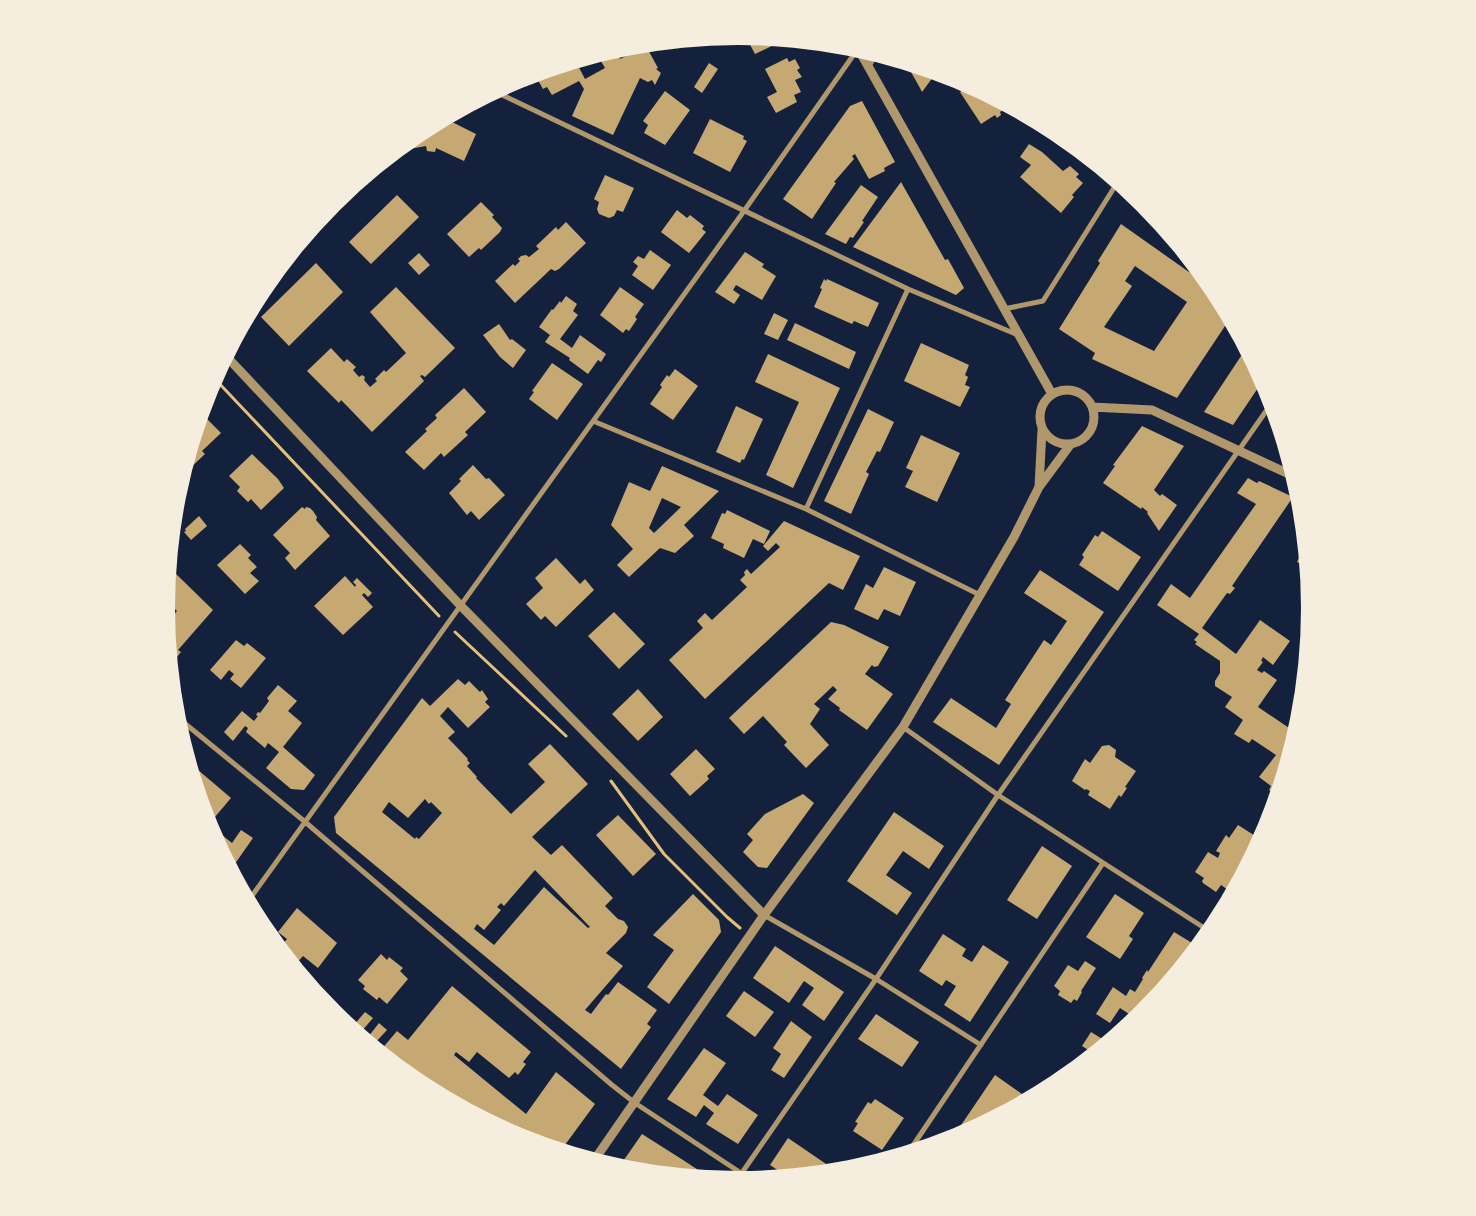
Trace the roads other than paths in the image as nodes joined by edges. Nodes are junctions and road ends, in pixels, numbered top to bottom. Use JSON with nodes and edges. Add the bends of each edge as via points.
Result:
{"nodes":[{"id":1,"x":853,"y":57,"type":"edge"},
{"id":2,"x":864,"y":59,"type":"edge"},
{"id":3,"x":872,"y":61,"type":"edge"},
{"id":4,"x":868,"y":67,"type":"junction"},
{"id":5,"x":505,"y":96,"type":"edge"},
{"id":6,"x":1113,"y":189,"type":"edge"},
{"id":7,"x":744,"y":210,"type":"junction"},
{"id":8,"x":908,"y":289,"type":"junction"},
{"id":9,"x":1004,"y":309,"type":"junction"},
{"id":10,"x":1019,"y":335,"type":"junction"},
{"id":11,"x":232,"y":362,"type":"edge"},
{"id":12,"x":1052,"y":394,"type":"junction"},
{"id":13,"x":1092,"y":407,"type":"junction"},
{"id":14,"x":1265,"y":412,"type":"edge"},
{"id":15,"x":593,"y":421,"type":"junction"},
{"id":16,"x":1042,"y":430,"type":"junction"},
{"id":17,"x":1070,"y":445,"type":"junction"},
{"id":18,"x":1239,"y":451,"type":"junction"},
{"id":19,"x":1284,"y":472,"type":"edge"},
{"id":20,"x":1039,"y":487,"type":"junction"},
{"id":21,"x":806,"y":509,"type":"junction"},
{"id":22,"x":980,"y":595,"type":"junction"},
{"id":23,"x":460,"y":604,"type":"junction"},
{"id":24,"x":188,"y":726,"type":"edge"},
{"id":25,"x":903,"y":727,"type":"junction"},
{"id":26,"x":998,"y":795,"type":"junction"},
{"id":27,"x":304,"y":821,"type":"junction"},
{"id":28,"x":1103,"y":863,"type":"junction"},
{"id":29,"x":253,"y":894,"type":"edge"},
{"id":30,"x":764,"y":915,"type":"junction"},
{"id":31,"x":1202,"y":927,"type":"edge"},
{"id":32,"x":876,"y":979,"type":"junction"},
{"id":33,"x":981,"y":1045,"type":"junction"},
{"id":34,"x":635,"y":1103,"type":"junction"},
{"id":35,"x":915,"y":1142,"type":"edge"},
{"id":36,"x":599,"y":1154,"type":"edge"},
{"id":37,"x":739,"y":1171,"type":"edge"},
{"id":38,"x":743,"y":1171,"type":"edge"}],
"edges":[{"from":1,"to":7,"type":"street"},
{"from":2,"to":4,"type":"street"},
{"from":3,"to":4,"type":"street"},
{"from":4,"to":9,"type":"street"},
{"from":5,"to":7,"type":"street"},
{"from":6,"to":9,"type":"street","via":[[1043,301]]},
{"from":7,"to":8,"type":"street"},
{"from":7,"to":15,"type":"street"},
{"from":8,"to":10,"type":"street"},
{"from":8,"to":21,"type":"street"},
{"from":9,"to":10,"type":"street"},
{"from":10,"to":12,"type":"street"},
{"from":11,"to":23,"type":"street"},
{"from":12,"to":13,"type":"street","via":[[1076,391]]},
{"from":12,"to":16,"type":"street","via":[[1041,406],[1039,422]]},
{"from":13,"to":17,"type":"street","via":[[1094,424],[1090,431],[1085,438]]},
{"from":13,"to":18,"type":"street","via":[[1152,410]]},
{"from":14,"to":18,"type":"street"},
{"from":15,"to":21,"type":"street"},
{"from":15,"to":23,"type":"street"},
{"from":16,"to":17,"type":"street","via":[[1054,442]]},
{"from":16,"to":20,"type":"street"},
{"from":17,"to":20,"type":"street"},
{"from":18,"to":19,"type":"street"},
{"from":18,"to":26,"type":"street"},
{"from":20,"to":22,"type":"street"},
{"from":21,"to":22,"type":"street"},
{"from":22,"to":25,"type":"street"},
{"from":23,"to":27,"type":"street"},
{"from":23,"to":30,"type":"street"},
{"from":24,"to":27,"type":"street"},
{"from":25,"to":26,"type":"street"},
{"from":25,"to":30,"type":"street"},
{"from":26,"to":28,"type":"street"},
{"from":26,"to":32,"type":"street"},
{"from":27,"to":29,"type":"street"},
{"from":27,"to":34,"type":"street"},
{"from":28,"to":31,"type":"street"},
{"from":28,"to":33,"type":"street"},
{"from":30,"to":32,"type":"street"},
{"from":30,"to":34,"type":"street"},
{"from":32,"to":33,"type":"street"},
{"from":32,"to":38,"type":"street"},
{"from":33,"to":35,"type":"street"},
{"from":34,"to":36,"type":"street"},
{"from":34,"to":37,"type":"street"}]}
